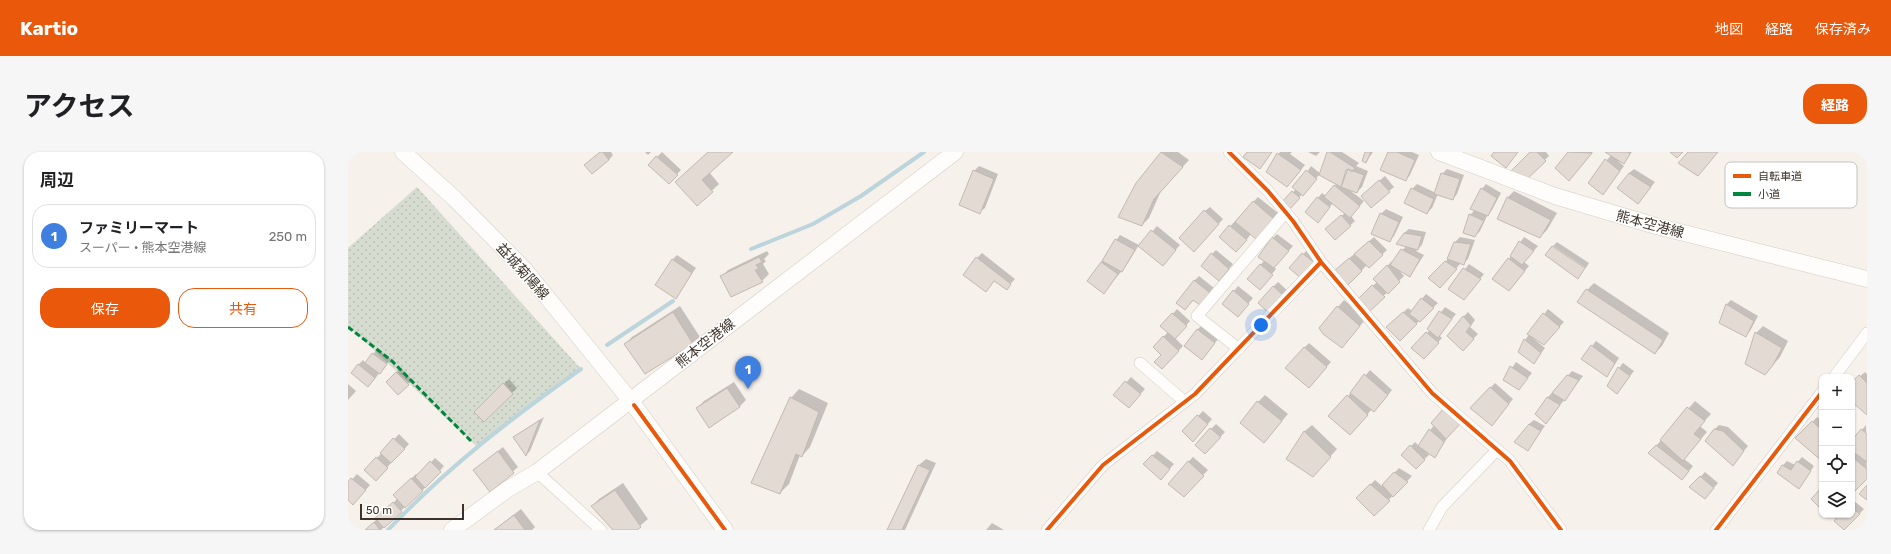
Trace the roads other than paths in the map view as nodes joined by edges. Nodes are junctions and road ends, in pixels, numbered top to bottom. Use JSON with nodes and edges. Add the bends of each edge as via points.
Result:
{"nodes":[{"id":1,"x":403,"y":152,"type":"edge"},
{"id":2,"x":956,"y":152,"type":"edge"},
{"id":3,"x":1229,"y":152,"type":"edge"},
{"id":4,"x":1439,"y":152,"type":"edge"},
{"id":5,"x":1286,"y":212,"type":"junction"},
{"id":6,"x":1321,"y":262,"type":"junction"},
{"id":7,"x":1867,"y":279,"type":"edge"},
{"id":8,"x":1867,"y":333,"type":"edge"},
{"id":9,"x":1239,"y":349,"type":"junction"},
{"id":10,"x":1140,"y":363,"type":"dead end"},
{"id":11,"x":1836,"y":374,"type":"edge"},
{"id":12,"x":1819,"y":396,"type":"edge"},
{"id":13,"x":1185,"y":402,"type":"junction"},
{"id":14,"x":632,"y":403,"type":"junction"},
{"id":15,"x":1497,"y":450,"type":"junction"},
{"id":16,"x":537,"y":472,"type":"junction"},
{"id":17,"x":452,"y":530,"type":"edge"},
{"id":18,"x":601,"y":530,"type":"edge"},
{"id":19,"x":725,"y":530,"type":"edge"},
{"id":20,"x":1047,"y":530,"type":"edge"},
{"id":21,"x":1429,"y":530,"type":"edge"},
{"id":22,"x":1561,"y":530,"type":"edge"},
{"id":23,"x":1716,"y":530,"type":"edge"}],
"edges":[{"from":1,"to":14,"type":"main road","name":"益城菊陽線","via":[[455,199],[525,270]]},
{"from":2,"to":14,"type":"main road","name":"熊本空港線"},
{"from":3,"to":5,"type":"street"},
{"from":4,"to":7,"type":"main road","name":"熊本空港線","via":[[1555,196],[1656,226]]},
{"from":5,"to":6,"type":"street"},
{"from":5,"to":9,"type":"street","via":[[1197,316]]},
{"from":6,"to":9,"type":"street"},
{"from":6,"to":15,"type":"street","via":[[1432,393]]},
{"from":8,"to":11,"type":"street"},
{"from":9,"to":13,"type":"street"},
{"from":10,"to":13,"type":"street"},
{"from":12,"to":23,"type":"street"},
{"from":13,"to":20,"type":"street","via":[[1104,465]]},
{"from":14,"to":16,"type":"main road","name":"熊本空港線"},
{"from":14,"to":19,"type":"main road","name":"益城菊陽線"},
{"from":15,"to":21,"type":"street","via":[[1442,507]]},
{"from":15,"to":22,"type":"street","via":[[1510,461]]},
{"from":16,"to":17,"type":"main road","name":"熊本空港線","via":[[508,489]]},
{"from":16,"to":18,"type":"street"}]}
